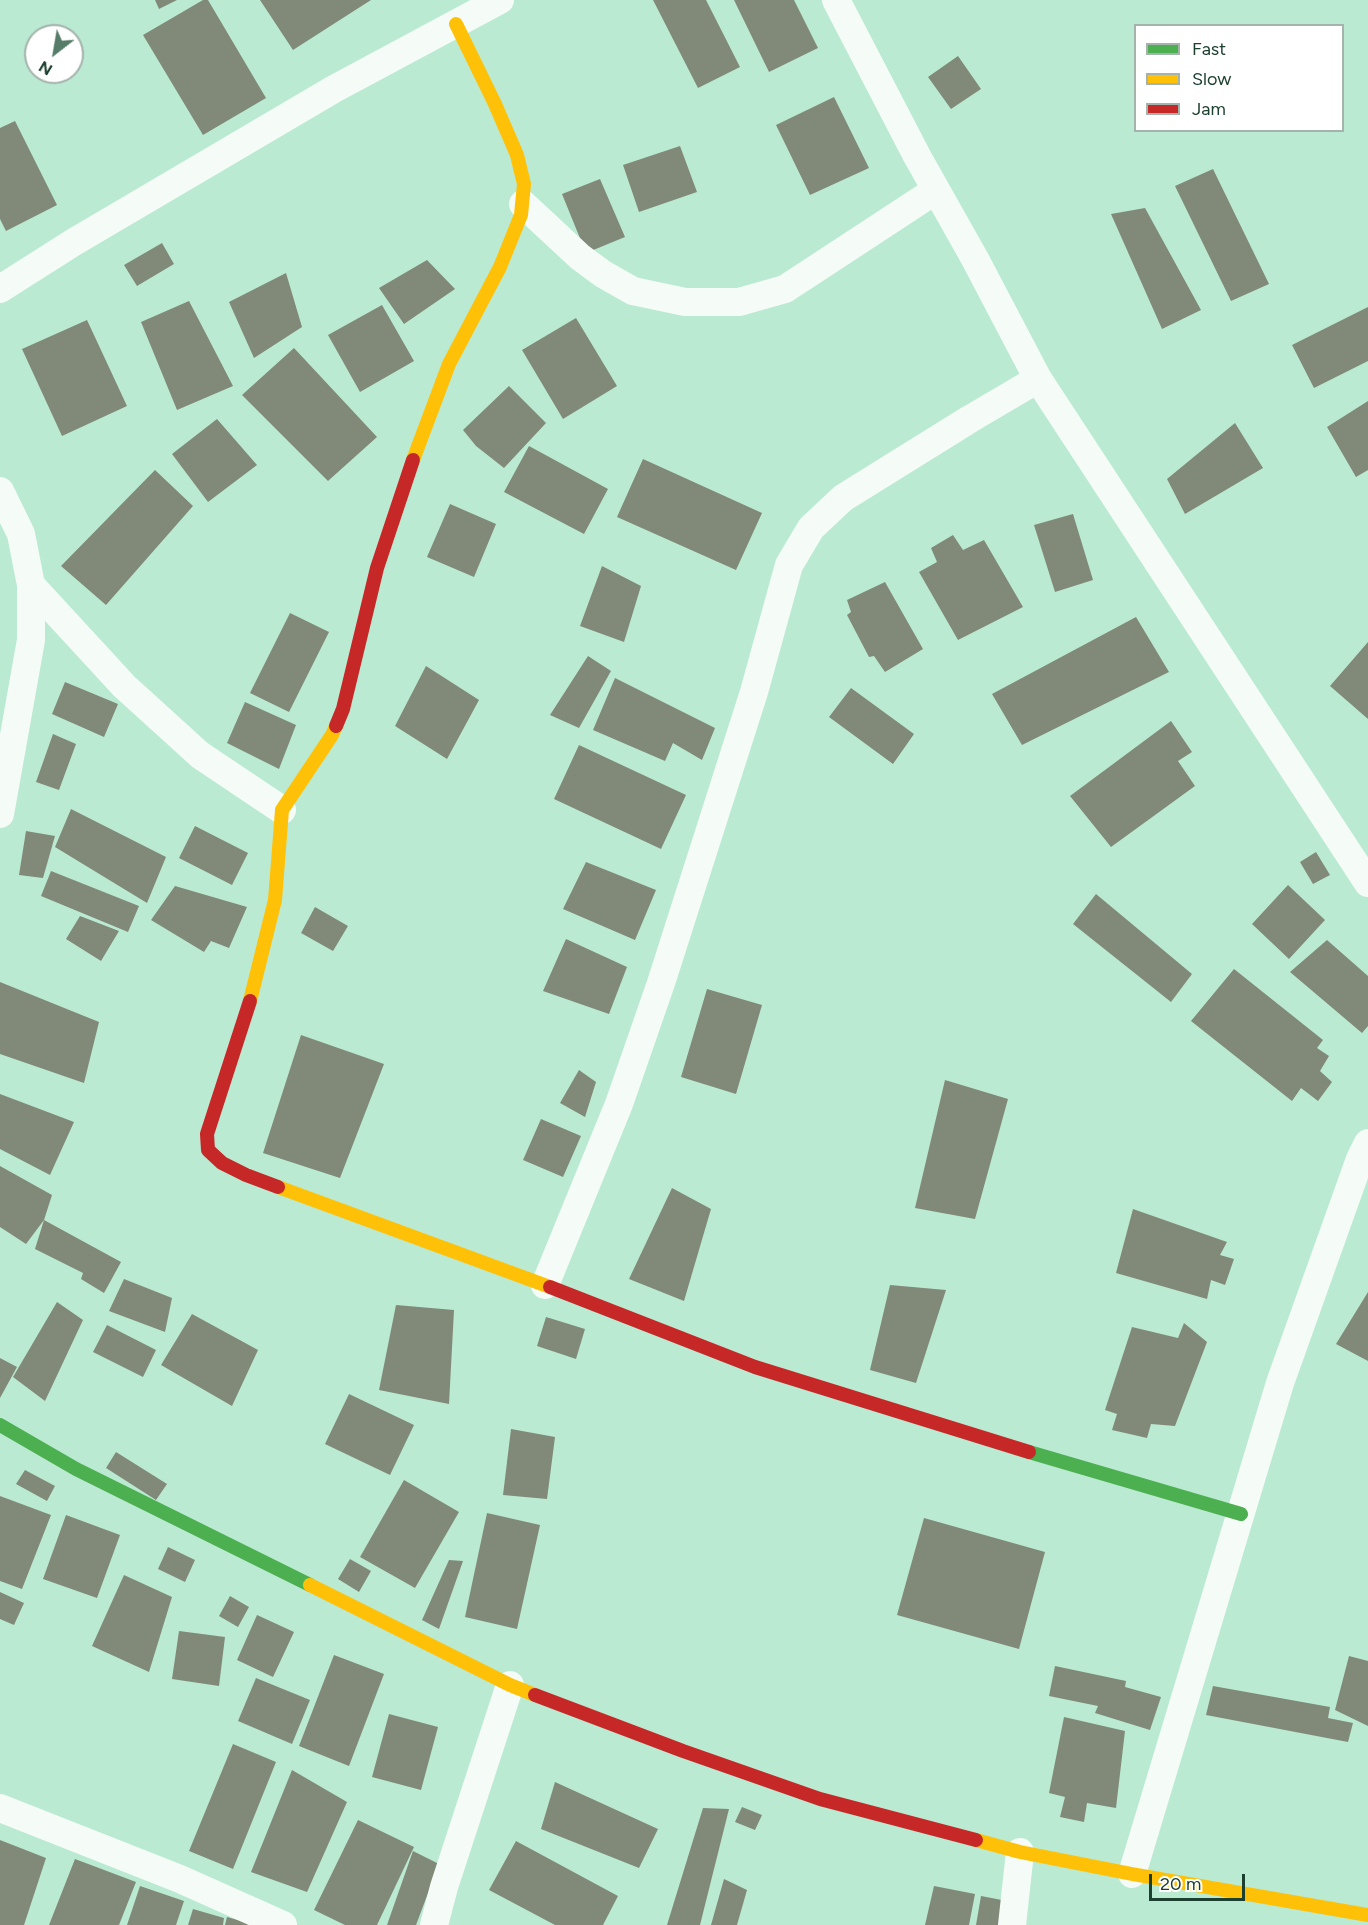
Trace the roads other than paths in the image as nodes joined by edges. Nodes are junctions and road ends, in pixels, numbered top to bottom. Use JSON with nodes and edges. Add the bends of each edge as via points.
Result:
{"nodes":[{"id":1,"x":500,"y":0,"type":"edge"},
{"id":2,"x":836,"y":0,"type":"edge"},
{"id":3,"x":456,"y":24,"type":"junction"},
{"id":4,"x":936,"y":190,"type":"junction"},
{"id":5,"x":523,"y":204,"type":"junction"},
{"id":6,"x":0,"y":289,"type":"edge"},
{"id":7,"x":1038,"y":379,"type":"junction"},
{"id":8,"x":0,"y":491,"type":"edge"},
{"id":9,"x":31,"y":585,"type":"junction"},
{"id":10,"x":282,"y":810,"type":"junction"},
{"id":11,"x":0,"y":814,"type":"edge"},
{"id":12,"x":1368,"y":883,"type":"edge"},
{"id":13,"x":1368,"y":1143,"type":"edge"},
{"id":14,"x":546,"y":1285,"type":"junction"},
{"id":15,"x":0,"y":1425,"type":"edge"},
{"id":16,"x":1241,"y":1514,"type":"junction"},
{"id":17,"x":510,"y":1685,"type":"junction"},
{"id":18,"x":0,"y":1808,"type":"edge"},
{"id":19,"x":1020,"y":1852,"type":"junction"},
{"id":20,"x":1132,"y":1874,"type":"junction"},
{"id":21,"x":1368,"y":1915,"type":"edge"},
{"id":22,"x":283,"y":1925,"type":"edge"},
{"id":23,"x":434,"y":1925,"type":"edge"},
{"id":24,"x":1012,"y":1925,"type":"edge"}],
"edges":[{"from":1,"to":3,"type":"street"},
{"from":2,"to":4,"type":"street"},
{"from":3,"to":5,"type":"street","via":[[517,155],[524,184]]},
{"from":3,"to":6,"type":"street","via":[[314,101]]},
{"from":4,"to":5,"type":"street","via":[[785,289],[739,302],[685,302],[633,291],[580,257]]},
{"from":4,"to":7,"type":"street"},
{"from":5,"to":10,"type":"street","via":[[500,267],[449,364],[416,453],[378,568],[343,709],[332,735]]},
{"from":7,"to":12,"type":"street"},
{"from":7,"to":14,"type":"street","via":[[843,498],[811,528],[789,565],[754,692],[661,983],[619,1104]]},
{"from":8,"to":9,"type":"street","via":[[21,534]]},
{"from":9,"to":10,"type":"street","via":[[124,686],[200,755]]},
{"from":9,"to":11,"type":"street","via":[[31,640]]},
{"from":10,"to":14,"type":"street","via":[[275,900],[254,990],[207,1134],[208,1150],[222,1163],[246,1175]]},
{"from":13,"to":16,"type":"street","via":[[1280,1383]]},
{"from":14,"to":16,"type":"street","via":[[755,1367],[969,1435]]},
{"from":15,"to":17,"type":"street","via":[[76,1469]]},
{"from":16,"to":20,"type":"street"},
{"from":17,"to":19,"type":"street","via":[[820,1799]]},
{"from":17,"to":23,"type":"street"},
{"from":18,"to":22,"type":"street","via":[[180,1879]]},
{"from":19,"to":20,"type":"street"},
{"from":19,"to":24,"type":"street"},
{"from":20,"to":21,"type":"street"}]}
